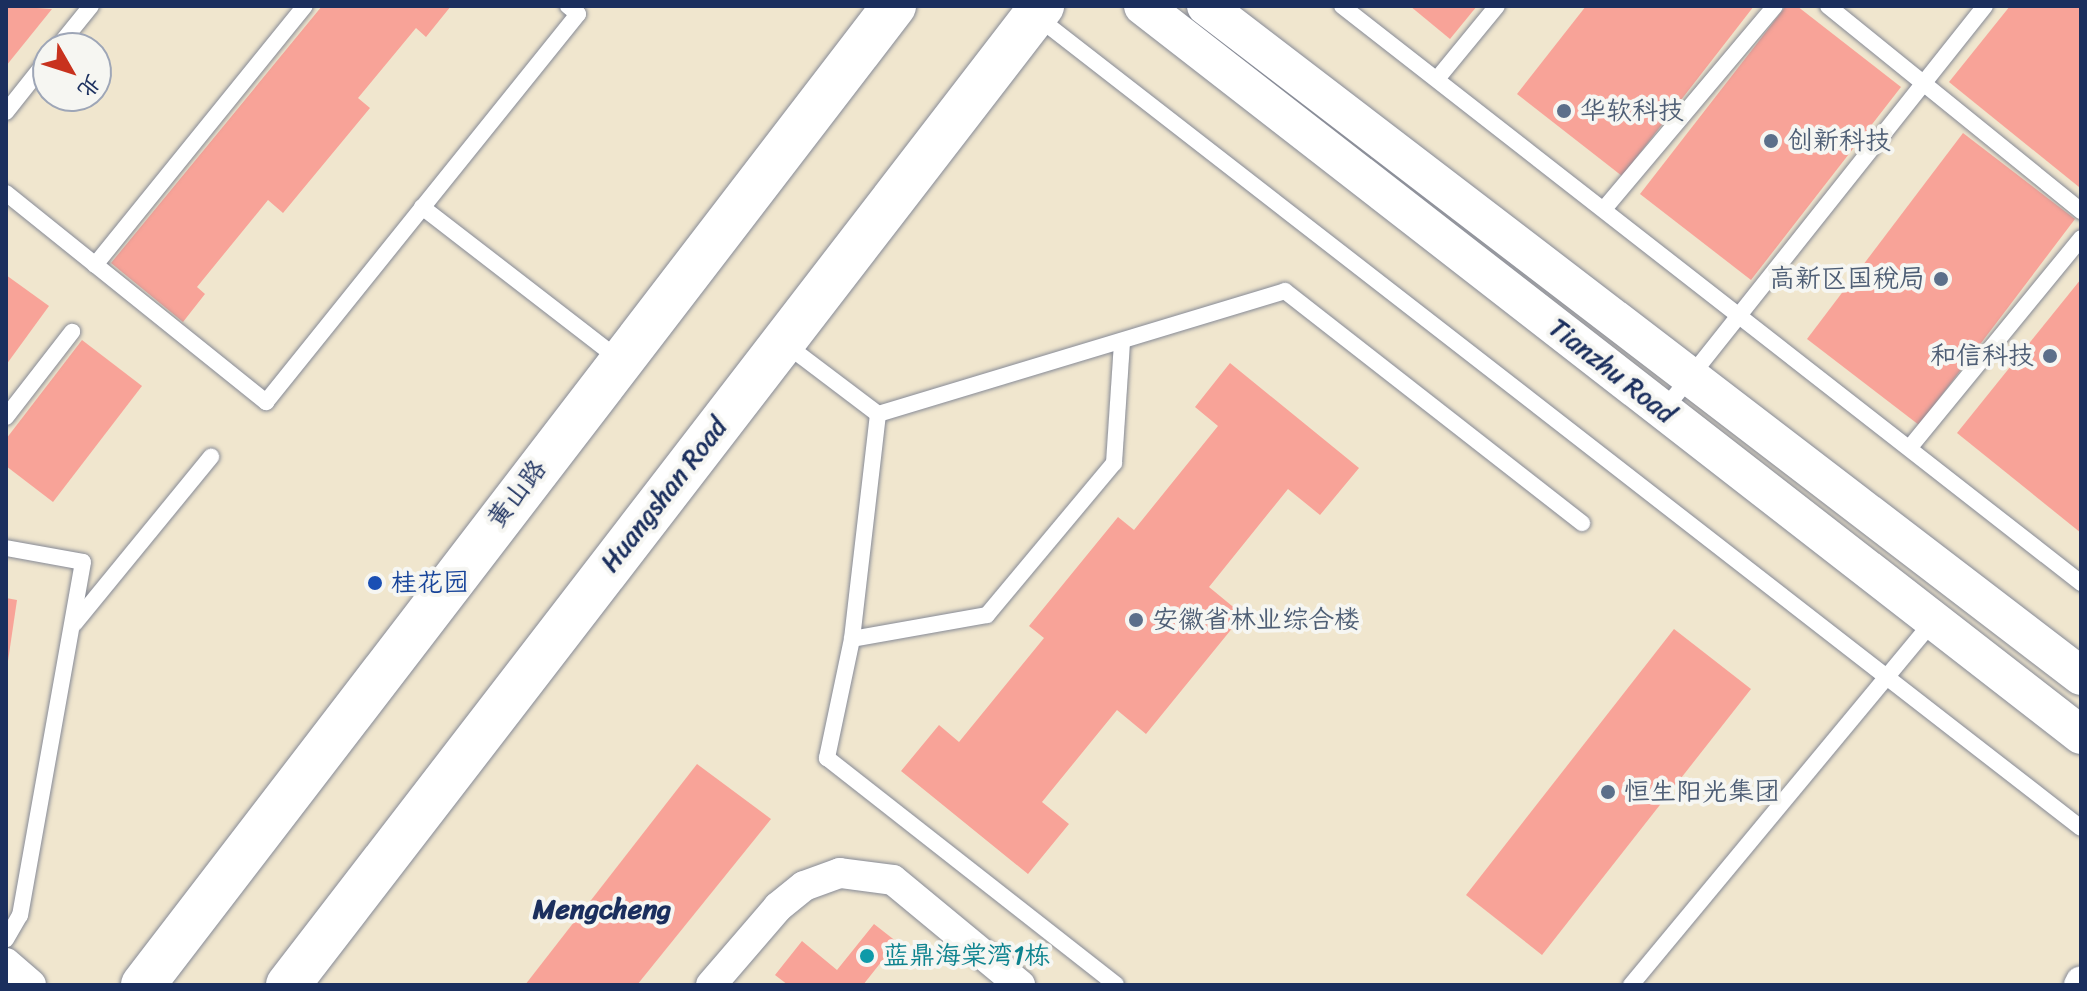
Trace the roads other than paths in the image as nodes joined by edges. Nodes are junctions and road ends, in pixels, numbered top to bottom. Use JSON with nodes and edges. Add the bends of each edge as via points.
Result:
{"nodes":[{"id":1,"x":91,"y":6,"type":"edge"},
{"id":2,"x":305,"y":6,"type":"edge"},
{"id":3,"x":568,"y":6,"type":"edge"},
{"id":4,"x":894,"y":6,"type":"edge"},
{"id":5,"x":1143,"y":6,"type":"edge"},
{"id":6,"x":1206,"y":6,"type":"edge"},
{"id":7,"x":1342,"y":6,"type":"edge"},
{"id":8,"x":1497,"y":6,"type":"edge"},
{"id":9,"x":1775,"y":6,"type":"edge"},
{"id":10,"x":1828,"y":6,"type":"edge"},
{"id":11,"x":1985,"y":6,"type":"edge"},
{"id":12,"x":1038,"y":10,"type":"edge"},
{"id":13,"x":70,"y":32,"type":"edge"},
{"id":14,"x":32,"y":79,"type":"edge"},
{"id":15,"x":1437,"y":79,"type":"junction"},
{"id":16,"x":1923,"y":83,"type":"junction"},
{"id":17,"x":6,"y":112,"type":"edge"},
{"id":18,"x":6,"y":193,"type":"edge"},
{"id":19,"x":422,"y":207,"type":"junction"},
{"id":20,"x":1604,"y":209,"type":"junction"},
{"id":21,"x":2081,"y":211,"type":"edge"},
{"id":22,"x":2081,"y":238,"type":"edge"},
{"id":23,"x":95,"y":265,"type":"junction"},
{"id":24,"x":1740,"y":313,"type":"junction"},
{"id":25,"x":72,"y":332,"type":"dead end"},
{"id":26,"x":1122,"y":341,"type":"junction"},
{"id":27,"x":783,"y":342,"type":"junction"},
{"id":28,"x":621,"y":360,"type":"junction"},
{"id":29,"x":1692,"y":374,"type":"junction"},
{"id":30,"x":1663,"y":411,"type":"junction"},
{"id":31,"x":878,"y":414,"type":"junction"},
{"id":32,"x":6,"y":417,"type":"edge"},
{"id":33,"x":1911,"y":446,"type":"junction"},
{"id":34,"x":211,"y":457,"type":"dead end"},
{"id":35,"x":1582,"y":523,"type":"dead end"},
{"id":36,"x":6,"y":548,"type":"edge"},
{"id":37,"x":2081,"y":583,"type":"edge"},
{"id":38,"x":1933,"y":621,"type":"junction"},
{"id":39,"x":73,"y":626,"type":"junction"},
{"id":40,"x":852,"y":639,"type":"junction"},
{"id":41,"x":2081,"y":676,"type":"edge"},
{"id":42,"x":1886,"y":677,"type":"junction"},
{"id":43,"x":2081,"y":735,"type":"edge"},
{"id":44,"x":2081,"y":828,"type":"edge"},
{"id":45,"x":6,"y":939,"type":"edge"},
{"id":46,"x":6,"y":963,"type":"edge"},
{"id":47,"x":31,"y":985,"type":"edge"},
{"id":48,"x":143,"y":985,"type":"edge"},
{"id":49,"x":288,"y":985,"type":"edge"},
{"id":50,"x":711,"y":985,"type":"edge"},
{"id":51,"x":1020,"y":985,"type":"edge"},
{"id":52,"x":1116,"y":985,"type":"edge"},
{"id":53,"x":1631,"y":985,"type":"edge"}],
"edges":[{"from":1,"to":13,"type":"lane"},
{"from":2,"to":23,"type":"lane"},
{"from":3,"to":19,"type":"lane","via":[[578,14]]},
{"from":4,"to":28,"type":"main road","name":"黄山路"},
{"from":5,"to":30,"type":"street","name":"Tianzhu Road"},
{"from":6,"to":29,"type":"street","name":"Tianzhu Road"},
{"from":7,"to":15,"type":"lane"},
{"from":8,"to":15,"type":"lane"},
{"from":9,"to":20,"type":"lane"},
{"from":10,"to":16,"type":"lane"},
{"from":11,"to":16,"type":"lane"},
{"from":12,"to":27,"type":"main road","name":"Huangshan Road"},
{"from":12,"to":42,"type":"lane"},
{"from":14,"to":17,"type":"lane"},
{"from":15,"to":20,"type":"lane"},
{"from":16,"to":21,"type":"lane"},
{"from":16,"to":24,"type":"lane"},
{"from":18,"to":23,"type":"lane"},
{"from":19,"to":23,"type":"lane","via":[[266,402]]},
{"from":19,"to":28,"type":"lane"},
{"from":20,"to":24,"type":"lane"},
{"from":22,"to":33,"type":"lane"},
{"from":24,"to":29,"type":"lane"},
{"from":24,"to":33,"type":"lane"},
{"from":25,"to":32,"type":"lane"},
{"from":26,"to":31,"type":"lane"},
{"from":26,"to":35,"type":"lane","via":[[1285,291]]},
{"from":26,"to":40,"type":"lane","via":[[1114,463],[987,615]]},
{"from":27,"to":31,"type":"lane"},
{"from":27,"to":49,"type":"main road","name":"Huangshan Road"},
{"from":28,"to":48,"type":"main road","name":"黄山路"},
{"from":29,"to":30,"type":"lane"},
{"from":29,"to":41,"type":"street","name":"Tianzhu Road"},
{"from":30,"to":38,"type":"street","name":"Tianzhu Road"},
{"from":31,"to":40,"type":"lane"},
{"from":33,"to":37,"type":"lane"},
{"from":34,"to":39,"type":"lane"},
{"from":36,"to":39,"type":"lane","via":[[83,562]]},
{"from":38,"to":42,"type":"lane"},
{"from":38,"to":43,"type":"street","name":"Tianzhu Road"},
{"from":39,"to":45,"type":"lane","via":[[20,915]]},
{"from":40,"to":52,"type":"lane","via":[[827,758]]},
{"from":42,"to":44,"type":"lane"},
{"from":42,"to":53,"type":"lane"},
{"from":46,"to":47,"type":"street"},
{"from":50,"to":51,"type":"street","via":[[778,907],[804,886],[840,873],[893,880]]}]}
